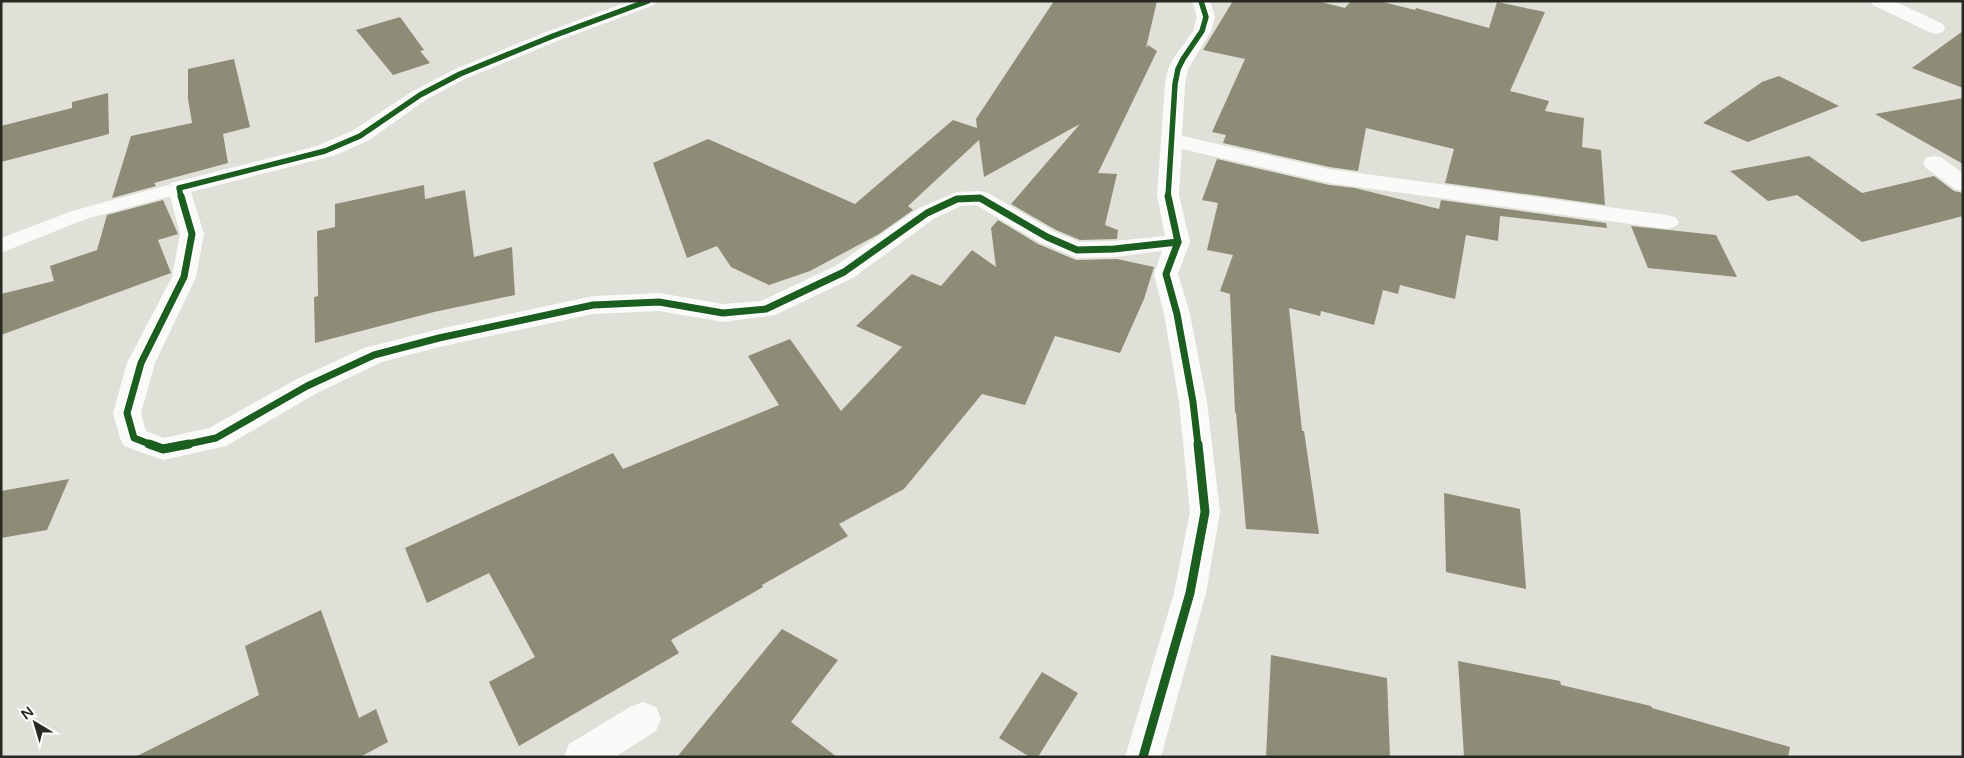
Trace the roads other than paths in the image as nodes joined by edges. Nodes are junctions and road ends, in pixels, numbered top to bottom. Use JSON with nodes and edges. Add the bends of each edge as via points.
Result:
{"nodes":[{"id":1,"x":648,"y":1,"type":"edge"},
{"id":2,"x":1201,"y":1,"type":"edge"},
{"id":3,"x":1879,"y":1,"type":"edge"},
{"id":4,"x":1936,"y":28,"type":"dead end"},
{"id":5,"x":1172,"y":140,"type":"junction"},
{"id":6,"x":1934,"y":163,"type":"dead end"},
{"id":7,"x":1963,"y":184,"type":"edge"},
{"id":8,"x":179,"y":188,"type":"junction"},
{"id":9,"x":1667,"y":222,"type":"dead end"},
{"id":10,"x":1178,"y":242,"type":"junction"},
{"id":11,"x":1,"y":246,"type":"edge"},
{"id":12,"x":643,"y":719,"type":"dead end"},
{"id":13,"x":582,"y":757,"type":"edge"},
{"id":14,"x":1143,"y":757,"type":"edge"}],
"edges":[{"from":1,"to":8,"type":"street","via":[[460,74],[420,95],[360,136],[325,151]]},
{"from":2,"to":5,"type":"street","via":[[1206,18],[1202,31],[1178,69]]},
{"from":3,"to":4,"type":"street"},
{"from":5,"to":9,"type":"street","via":[[1328,176]]},
{"from":5,"to":10,"type":"street","via":[[1168,195]]},
{"from":6,"to":7,"type":"street"},
{"from":8,"to":10,"type":"street","via":[[192,234],[184,277],[141,363],[127,414],[134,438],[163,449],[216,438],[307,386],[374,355],[439,338],[593,305],[659,302],[723,313],[766,309],[844,272],[927,213],[957,199],[980,198],[1077,250]]},
{"from":8,"to":11,"type":"lane","via":[[80,215]]},
{"from":10,"to":14,"type":"street","via":[[1166,274],[1177,314],[1193,402],[1205,512],[1190,593]]},
{"from":12,"to":13,"type":"street"}]}
